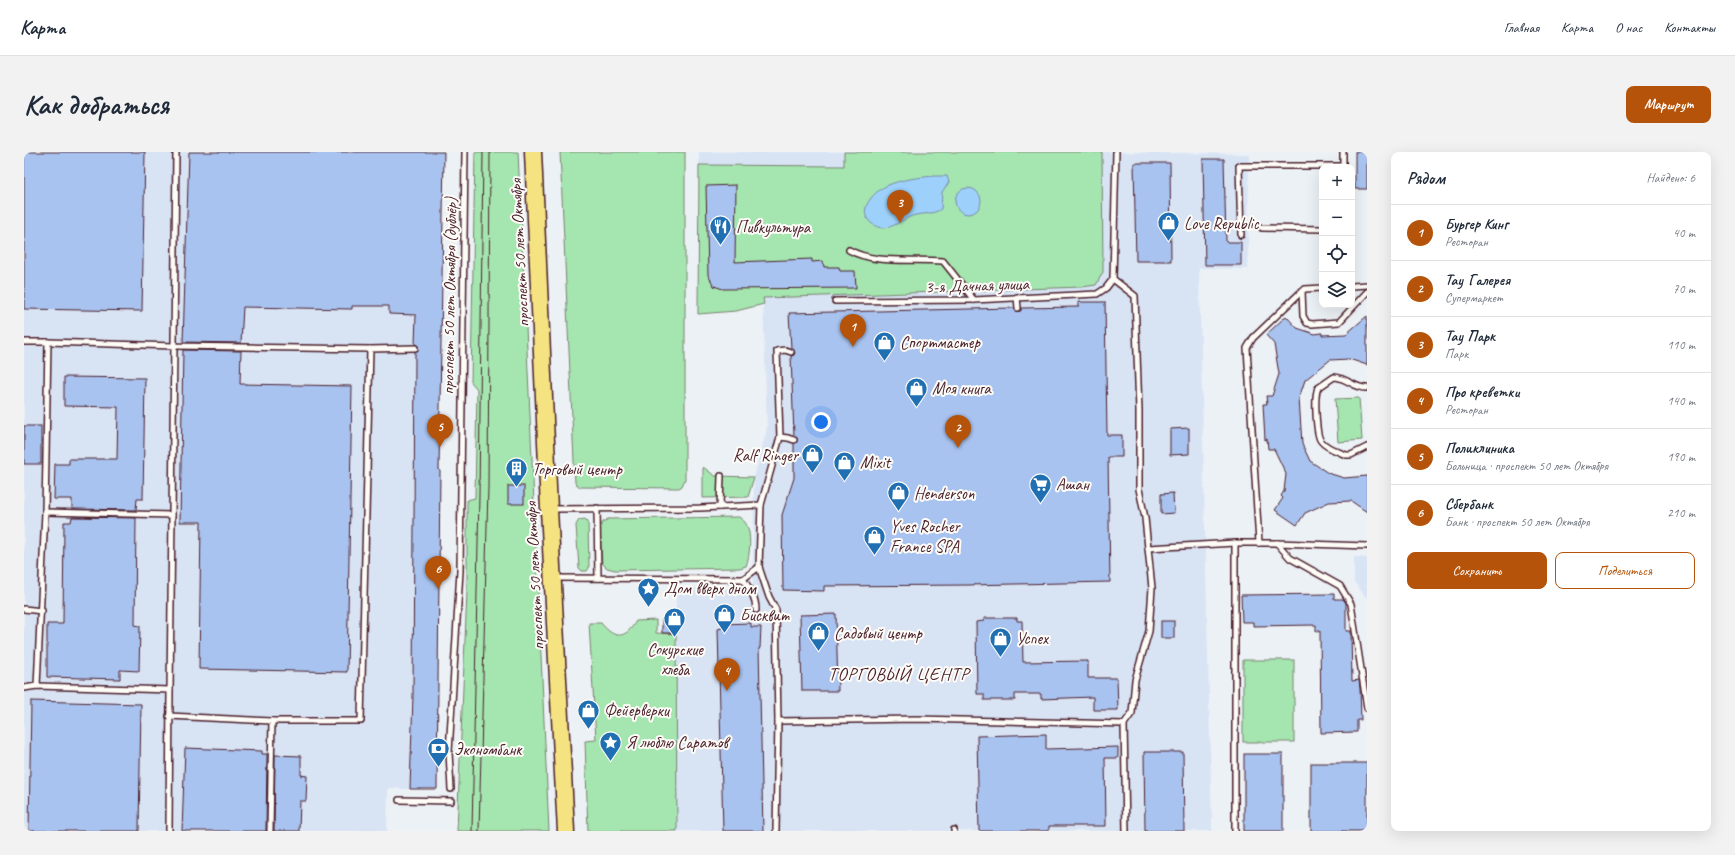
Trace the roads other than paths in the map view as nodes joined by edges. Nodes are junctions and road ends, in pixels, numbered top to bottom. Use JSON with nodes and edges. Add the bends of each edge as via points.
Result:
{"nodes":[{"id":1,"x":176,"y":152,"type":"edge"},
{"id":2,"x":465,"y":152,"type":"edge"},
{"id":3,"x":533,"y":152,"type":"edge"},
{"id":4,"x":1116,"y":152,"type":"edge"},
{"id":5,"x":1343,"y":152,"type":"edge"},
{"id":6,"x":1343,"y":164,"type":"edge"},
{"id":7,"x":1319,"y":166,"type":"edge"},
{"id":8,"x":1262,"y":228,"type":"dead end"},
{"id":9,"x":1319,"y":229,"type":"edge"},
{"id":10,"x":1241,"y":235,"type":"dead end"},
{"id":11,"x":849,"y":250,"type":"dead end"},
{"id":12,"x":1113,"y":279,"type":"junction"},
{"id":13,"x":1367,"y":285,"type":"edge"},
{"id":14,"x":1355,"y":286,"type":"edge"},
{"id":15,"x":1319,"y":288,"type":"edge"},
{"id":16,"x":1302,"y":292,"type":"junction"},
{"id":17,"x":1367,"y":292,"type":"edge"},
{"id":18,"x":1017,"y":298,"type":"junction"},
{"id":19,"x":974,"y":300,"type":"junction"},
{"id":20,"x":835,"y":301,"type":"dead end"},
{"id":21,"x":1018,"y":308,"type":"dead end"},
{"id":22,"x":24,"y":342,"type":"edge"},
{"id":23,"x":48,"y":342,"type":"junction"},
{"id":24,"x":174,"y":346,"type":"junction"},
{"id":25,"x":415,"y":348,"type":"dead end"},
{"id":26,"x":370,"y":349,"type":"junction"},
{"id":27,"x":791,"y":352,"type":"dead end"},
{"id":28,"x":1367,"y":388,"type":"edge"},
{"id":29,"x":780,"y":438,"type":"junction"},
{"id":30,"x":794,"y":440,"type":"dead end"},
{"id":31,"x":1367,"y":447,"type":"edge"},
{"id":32,"x":721,"y":476,"type":"dead end"},
{"id":33,"x":761,"y":505,"type":"junction"},
{"id":34,"x":720,"y":507,"type":"junction"},
{"id":35,"x":597,"y":508,"type":"junction"},
{"id":36,"x":549,"y":509,"type":"junction"},
{"id":37,"x":45,"y":512,"type":"junction"},
{"id":38,"x":172,"y":515,"type":"junction"},
{"id":39,"x":1235,"y":543,"type":"junction"},
{"id":40,"x":1259,"y":543,"type":"junction"},
{"id":41,"x":1277,"y":544,"type":"junction"},
{"id":42,"x":1367,"y":546,"type":"edge"},
{"id":43,"x":1148,"y":548,"type":"junction"},
{"id":44,"x":758,"y":567,"type":"junction"},
{"id":45,"x":553,"y":578,"type":"junction"},
{"id":46,"x":598,"y":578,"type":"junction"},
{"id":47,"x":743,"y":578,"type":"junction"},
{"id":48,"x":24,"y":609,"type":"edge"},
{"id":49,"x":756,"y":610,"type":"dead end"},
{"id":50,"x":42,"y":611,"type":"junction"},
{"id":51,"x":37,"y":686,"type":"junction"},
{"id":52,"x":24,"y":688,"type":"edge"},
{"id":53,"x":170,"y":690,"type":"junction"},
{"id":54,"x":1367,"y":708,"type":"edge"},
{"id":55,"x":170,"y":716,"type":"junction"},
{"id":56,"x":272,"y":721,"type":"junction"},
{"id":57,"x":778,"y":721,"type":"junction"},
{"id":58,"x":1124,"y":724,"type":"junction"},
{"id":59,"x":451,"y":789,"type":"dead end"},
{"id":60,"x":399,"y":800,"type":"dead end"},
{"id":61,"x":451,"y":801,"type":"dead end"},
{"id":62,"x":169,"y":831,"type":"edge"},
{"id":63,"x":270,"y":831,"type":"edge"},
{"id":64,"x":566,"y":831,"type":"edge"},
{"id":65,"x":776,"y":831,"type":"edge"},
{"id":66,"x":1126,"y":831,"type":"edge"},
{"id":67,"x":1235,"y":831,"type":"edge"}],
"edges":[{"from":1,"to":24,"type":"lane"},
{"from":2,"to":59,"type":"lane","name":"проспект 50 лет Октября (дублёр)","via":[[460,571],[450,752]]},
{"from":3,"to":36,"type":"main road","name":"проспект 50 лет Октября"},
{"from":4,"to":12,"type":"lane"},
{"from":5,"to":6,"type":"lane"},
{"from":7,"to":10,"type":"lane","via":[[1239,166]]},
{"from":8,"to":9,"type":"lane"},
{"from":11,"to":19,"type":"lane","via":[[859,255],[881,259],[943,261]]},
{"from":12,"to":18,"type":"lane","name":"3-я Дачная улица","via":[[1097,294]]},
{"from":12,"to":43,"type":"lane","via":[[1135,296],[1140,411],[1139,489]]},
{"from":13,"to":14,"type":"lane"},
{"from":15,"to":16,"type":"lane","via":[[1305,289]]},
{"from":16,"to":17,"type":"lane","via":[[1303,316],[1307,323],[1312,324],[1339,322]]},
{"from":16,"to":40,"type":"lane","via":[[1253,338],[1247,348]]},
{"from":18,"to":19,"type":"lane","name":"3-я Дачная улица"},
{"from":18,"to":21,"type":"lane"},
{"from":19,"to":20,"type":"lane","name":"3-я Дачная улица"},
{"from":22,"to":23,"type":"lane"},
{"from":23,"to":24,"type":"lane"},
{"from":23,"to":37,"type":"lane"},
{"from":24,"to":26,"type":"lane"},
{"from":24,"to":38,"type":"lane"},
{"from":25,"to":26,"type":"lane"},
{"from":26,"to":56,"type":"lane","via":[[361,721]]},
{"from":27,"to":29,"type":"lane","via":[[777,351]]},
{"from":28,"to":31,"type":"lane","via":[[1334,377],[1318,388],[1316,395],[1318,436],[1322,443],[1346,455]]},
{"from":29,"to":30,"type":"lane"},
{"from":29,"to":33,"type":"lane"},
{"from":32,"to":34,"type":"lane"},
{"from":33,"to":34,"type":"lane"},
{"from":33,"to":44,"type":"lane"},
{"from":34,"to":35,"type":"lane"},
{"from":35,"to":36,"type":"lane"},
{"from":35,"to":46,"type":"lane"},
{"from":36,"to":45,"type":"main road","name":"проспект 50 лет Октября"},
{"from":37,"to":38,"type":"lane"},
{"from":37,"to":50,"type":"lane"},
{"from":38,"to":53,"type":"lane"},
{"from":39,"to":40,"type":"lane"},
{"from":39,"to":43,"type":"lane"},
{"from":39,"to":67,"type":"lane"},
{"from":40,"to":41,"type":"lane"},
{"from":41,"to":42,"type":"lane"},
{"from":41,"to":54,"type":"lane","via":[[1290,558],[1340,586],[1351,604]]},
{"from":43,"to":58,"type":"lane","via":[[1152,588],[1149,631],[1135,680],[1132,713]]},
{"from":44,"to":47,"type":"lane"},
{"from":44,"to":57,"type":"lane","via":[[776,610]]},
{"from":45,"to":46,"type":"lane"},
{"from":45,"to":64,"type":"main road","name":"проспект 50 лет Октября"},
{"from":46,"to":47,"type":"lane"},
{"from":47,"to":49,"type":"lane","via":[[752,592]]},
{"from":48,"to":50,"type":"lane"},
{"from":50,"to":51,"type":"lane"},
{"from":51,"to":52,"type":"lane"},
{"from":51,"to":53,"type":"lane"},
{"from":53,"to":55,"type":"lane"},
{"from":55,"to":56,"type":"lane"},
{"from":55,"to":62,"type":"lane"},
{"from":56,"to":63,"type":"lane"},
{"from":57,"to":58,"type":"lane","via":[[918,719]]},
{"from":57,"to":65,"type":"lane"},
{"from":58,"to":66,"type":"lane"},
{"from":60,"to":61,"type":"lane"}]}
